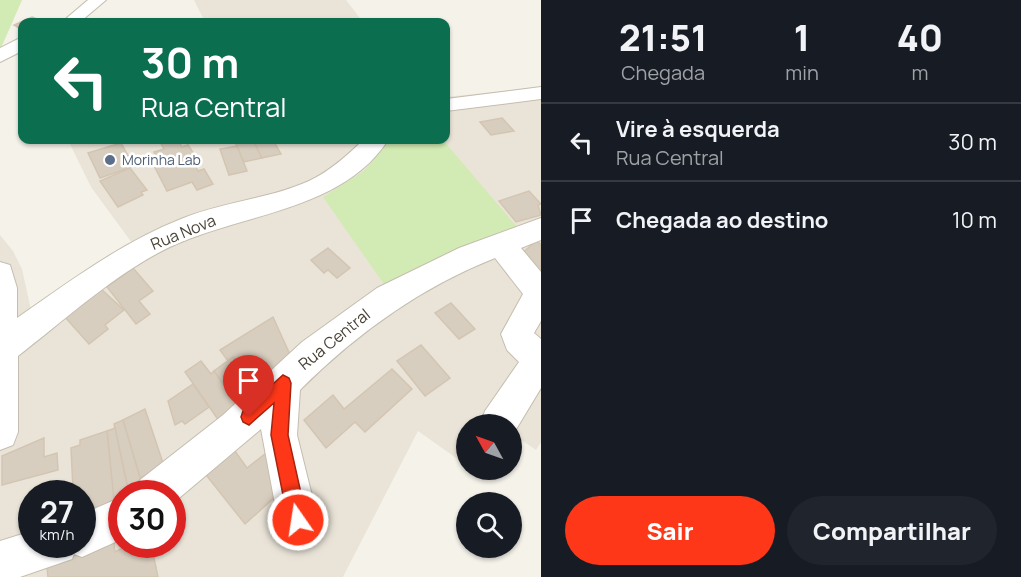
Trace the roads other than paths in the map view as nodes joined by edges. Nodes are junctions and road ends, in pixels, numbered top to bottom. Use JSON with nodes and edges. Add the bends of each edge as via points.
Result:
{"nodes":[{"id":1,"x":98,"y":0,"type":"edge"},
{"id":2,"x":75,"y":18,"type":"edge"},
{"id":3,"x":18,"y":45,"type":"edge"},
{"id":4,"x":0,"y":56,"type":"edge"},
{"id":5,"x":541,"y":93,"type":"edge"},
{"id":6,"x":450,"y":104,"type":"edge"},
{"id":7,"x":372,"y":144,"type":"edge"},
{"id":8,"x":541,"y":229,"type":"edge"},
{"id":9,"x":500,"y":243,"type":"junction"},
{"id":10,"x":0,"y":274,"type":"edge"},
{"id":11,"x":1,"y":349,"type":"edge"},
{"id":12,"x":283,"y":383,"type":"junction"},
{"id":13,"x":504,"y":414,"type":"edge"},
{"id":14,"x":0,"y":432,"type":"edge"},
{"id":15,"x":171,"y":480,"type":"edge"},
{"id":16,"x":298,"y":520,"type":"dead end"},
{"id":17,"x":18,"y":556,"type":"edge"},
{"id":18,"x":0,"y":562,"type":"edge"}],
"edges":[{"from":1,"to":2,"type":"street"},
{"from":3,"to":4,"type":"street"},
{"from":5,"to":6,"type":"street"},
{"from":7,"to":11,"type":"street","name":"Rua Nova","via":[[343,172],[317,188],[193,225],[148,245]]},
{"from":8,"to":9,"type":"street","name":"Rua Central"},
{"from":9,"to":12,"type":"street","name":"Rua Central","via":[[388,297],[334,337]]},
{"from":9,"to":13,"type":"street","via":[[538,288],[540,296],[517,334],[537,357],[537,364]]},
{"from":10,"to":11,"type":"street"},
{"from":11,"to":14,"type":"street"},
{"from":12,"to":15,"type":"street","name":"Rua Central","via":[[236,428]]},
{"from":12,"to":16,"type":"street","via":[[279,435]]},
{"from":17,"to":18,"type":"street"}]}
